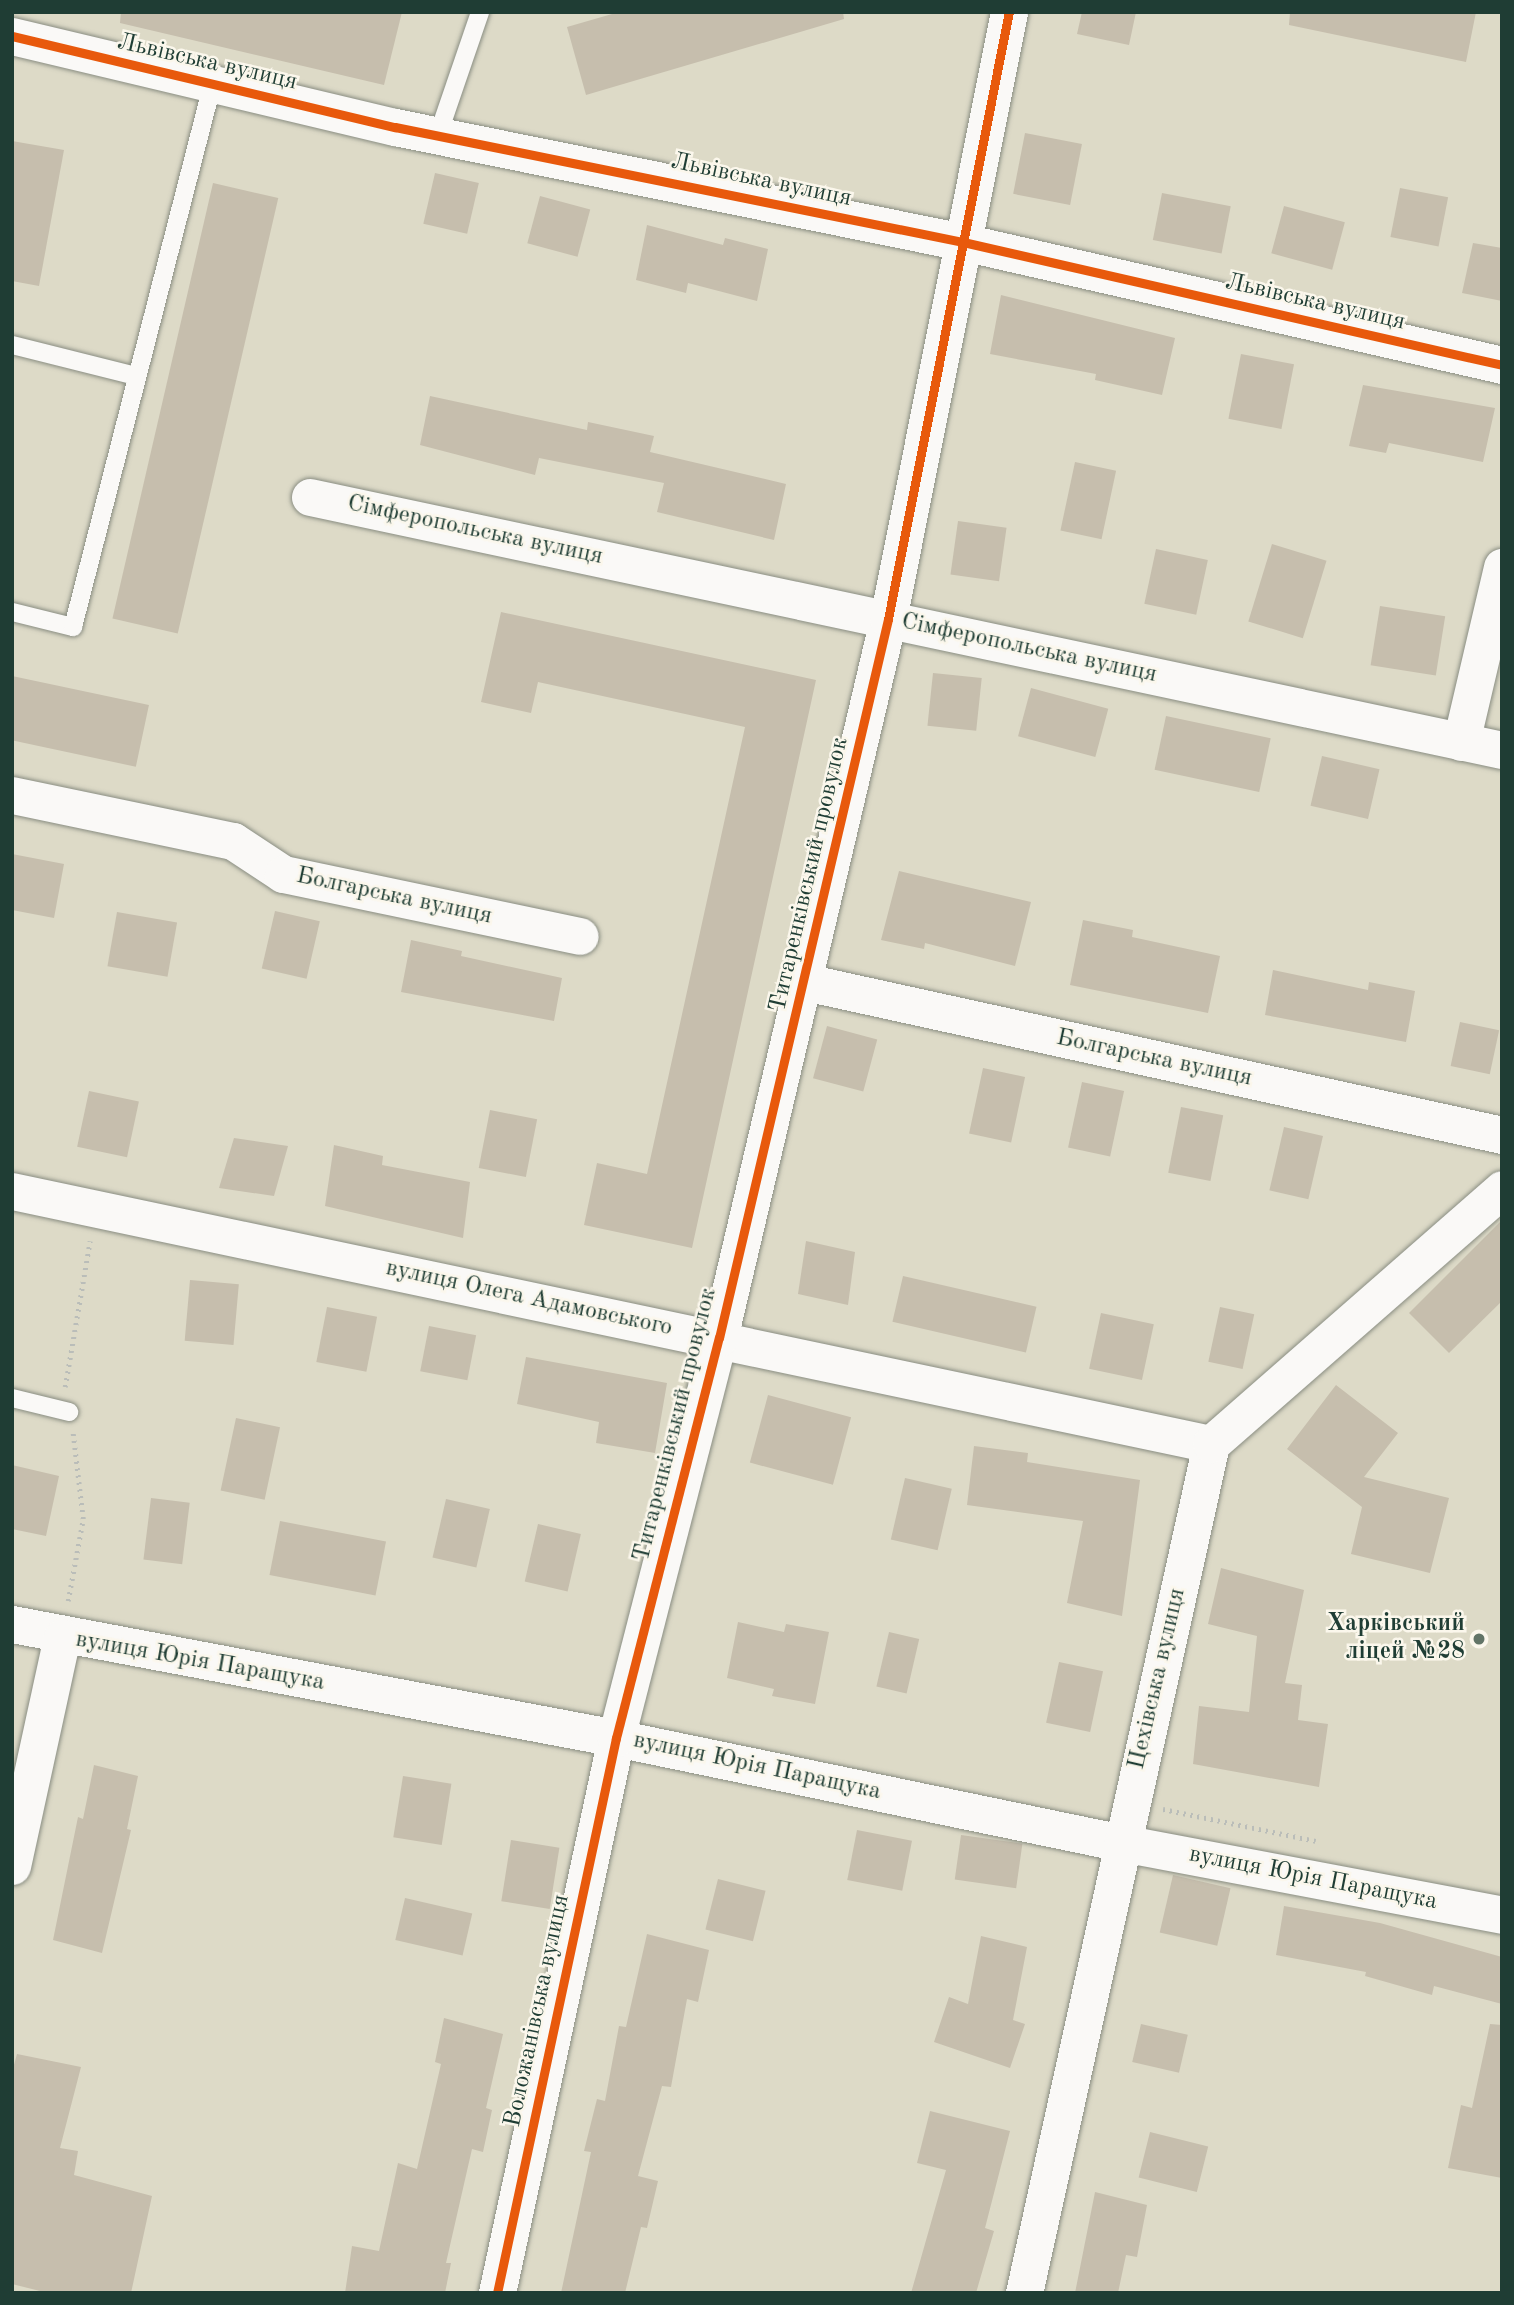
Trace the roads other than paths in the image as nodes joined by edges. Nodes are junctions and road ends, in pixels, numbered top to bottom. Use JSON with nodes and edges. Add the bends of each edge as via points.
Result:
{"nodes":[{"id":1,"x":1009,"y":12,"type":"edge"},
{"id":2,"x":480,"y":13,"type":"edge"},
{"id":3,"x":12,"y":36,"type":"edge"},
{"id":4,"x":212,"y":86,"type":"junction"},
{"id":5,"x":438,"y":135,"type":"junction"},
{"id":6,"x":963,"y":242,"type":"junction"},
{"id":7,"x":12,"y":345,"type":"edge"},
{"id":8,"x":1502,"y":365,"type":"edge"},
{"id":9,"x":136,"y":376,"type":"junction"},
{"id":10,"x":310,"y":497,"type":"dead end"},
{"id":11,"x":1502,"y":567,"type":"edge"},
{"id":12,"x":12,"y":612,"type":"edge"},
{"id":13,"x":888,"y":619,"type":"junction"},
{"id":14,"x":1461,"y":742,"type":"junction"},
{"id":15,"x":1502,"y":750,"type":"edge"},
{"id":16,"x":12,"y":794,"type":"edge"},
{"id":17,"x":580,"y":936,"type":"dead end"},
{"id":18,"x":805,"y":982,"type":"junction"},
{"id":19,"x":1502,"y":1135,"type":"edge"},
{"id":20,"x":1502,"y":1189,"type":"edge"},
{"id":21,"x":12,"y":1191,"type":"edge"},
{"id":22,"x":719,"y":1338,"type":"junction"},
{"id":23,"x":12,"y":1398,"type":"edge"},
{"id":24,"x":69,"y":1412,"type":"dead end"},
{"id":25,"x":1211,"y":1444,"type":"junction"},
{"id":26,"x":12,"y":1624,"type":"edge"},
{"id":27,"x":62,"y":1637,"type":"junction"},
{"id":28,"x":616,"y":1738,"type":"junction"},
{"id":29,"x":1122,"y":1843,"type":"junction"},
{"id":30,"x":12,"y":1866,"type":"edge"},
{"id":31,"x":1502,"y":1915,"type":"edge"},
{"id":32,"x":497,"y":2293,"type":"edge"},
{"id":33,"x":1024,"y":2293,"type":"edge"}],
"edges":[{"from":1,"to":6,"type":"street","name":"Титаренківський провулок"},
{"from":2,"to":5,"type":"lane"},
{"from":3,"to":4,"type":"street","name":"Львівська вулиця"},
{"from":4,"to":5,"type":"street","name":"Львівська вулиця"},
{"from":4,"to":9,"type":"lane"},
{"from":5,"to":6,"type":"street","name":"Львівська вулиця"},
{"from":6,"to":8,"type":"street","name":"Львівська вулиця"},
{"from":6,"to":13,"type":"street","name":"Титаренківський провулок"},
{"from":7,"to":9,"type":"lane"},
{"from":9,"to":12,"type":"lane","via":[[73,627]]},
{"from":10,"to":13,"type":"street","name":"Сімферопольська вулиця"},
{"from":11,"to":14,"type":"street"},
{"from":13,"to":14,"type":"street","name":"Сімферопольська вулиця"},
{"from":13,"to":18,"type":"street","name":"Титаренківський провулок"},
{"from":14,"to":15,"type":"street","name":"Сімферопольська вулиця"},
{"from":16,"to":17,"type":"street","name":"Болгарська вулиця","via":[[233,841],[283,874]]},
{"from":18,"to":19,"type":"street","name":"Болгарська вулиця"},
{"from":18,"to":22,"type":"street","name":"Титаренківський провулок"},
{"from":20,"to":25,"type":"street"},
{"from":21,"to":22,"type":"street","name":"вулиця Олега Адамовського"},
{"from":22,"to":25,"type":"street","name":"вулиця Олега Адамовського"},
{"from":22,"to":28,"type":"street","name":"Титаренківський провулок"},
{"from":23,"to":24,"type":"lane"},
{"from":25,"to":29,"type":"street","name":"Цехівська вулиця"},
{"from":26,"to":27,"type":"street","name":"вулиця Юрія Паращука"},
{"from":27,"to":28,"type":"street","name":"вулиця Юрія Паращука"},
{"from":27,"to":30,"type":"street"},
{"from":28,"to":29,"type":"street","name":"вулиця Юрія Паращука"},
{"from":28,"to":32,"type":"street","name":"Воложанівська вулиця"},
{"from":29,"to":31,"type":"street","name":"вулиця Юрія Паращука"},
{"from":29,"to":33,"type":"street","name":"Цехівська вулиця"}]}
